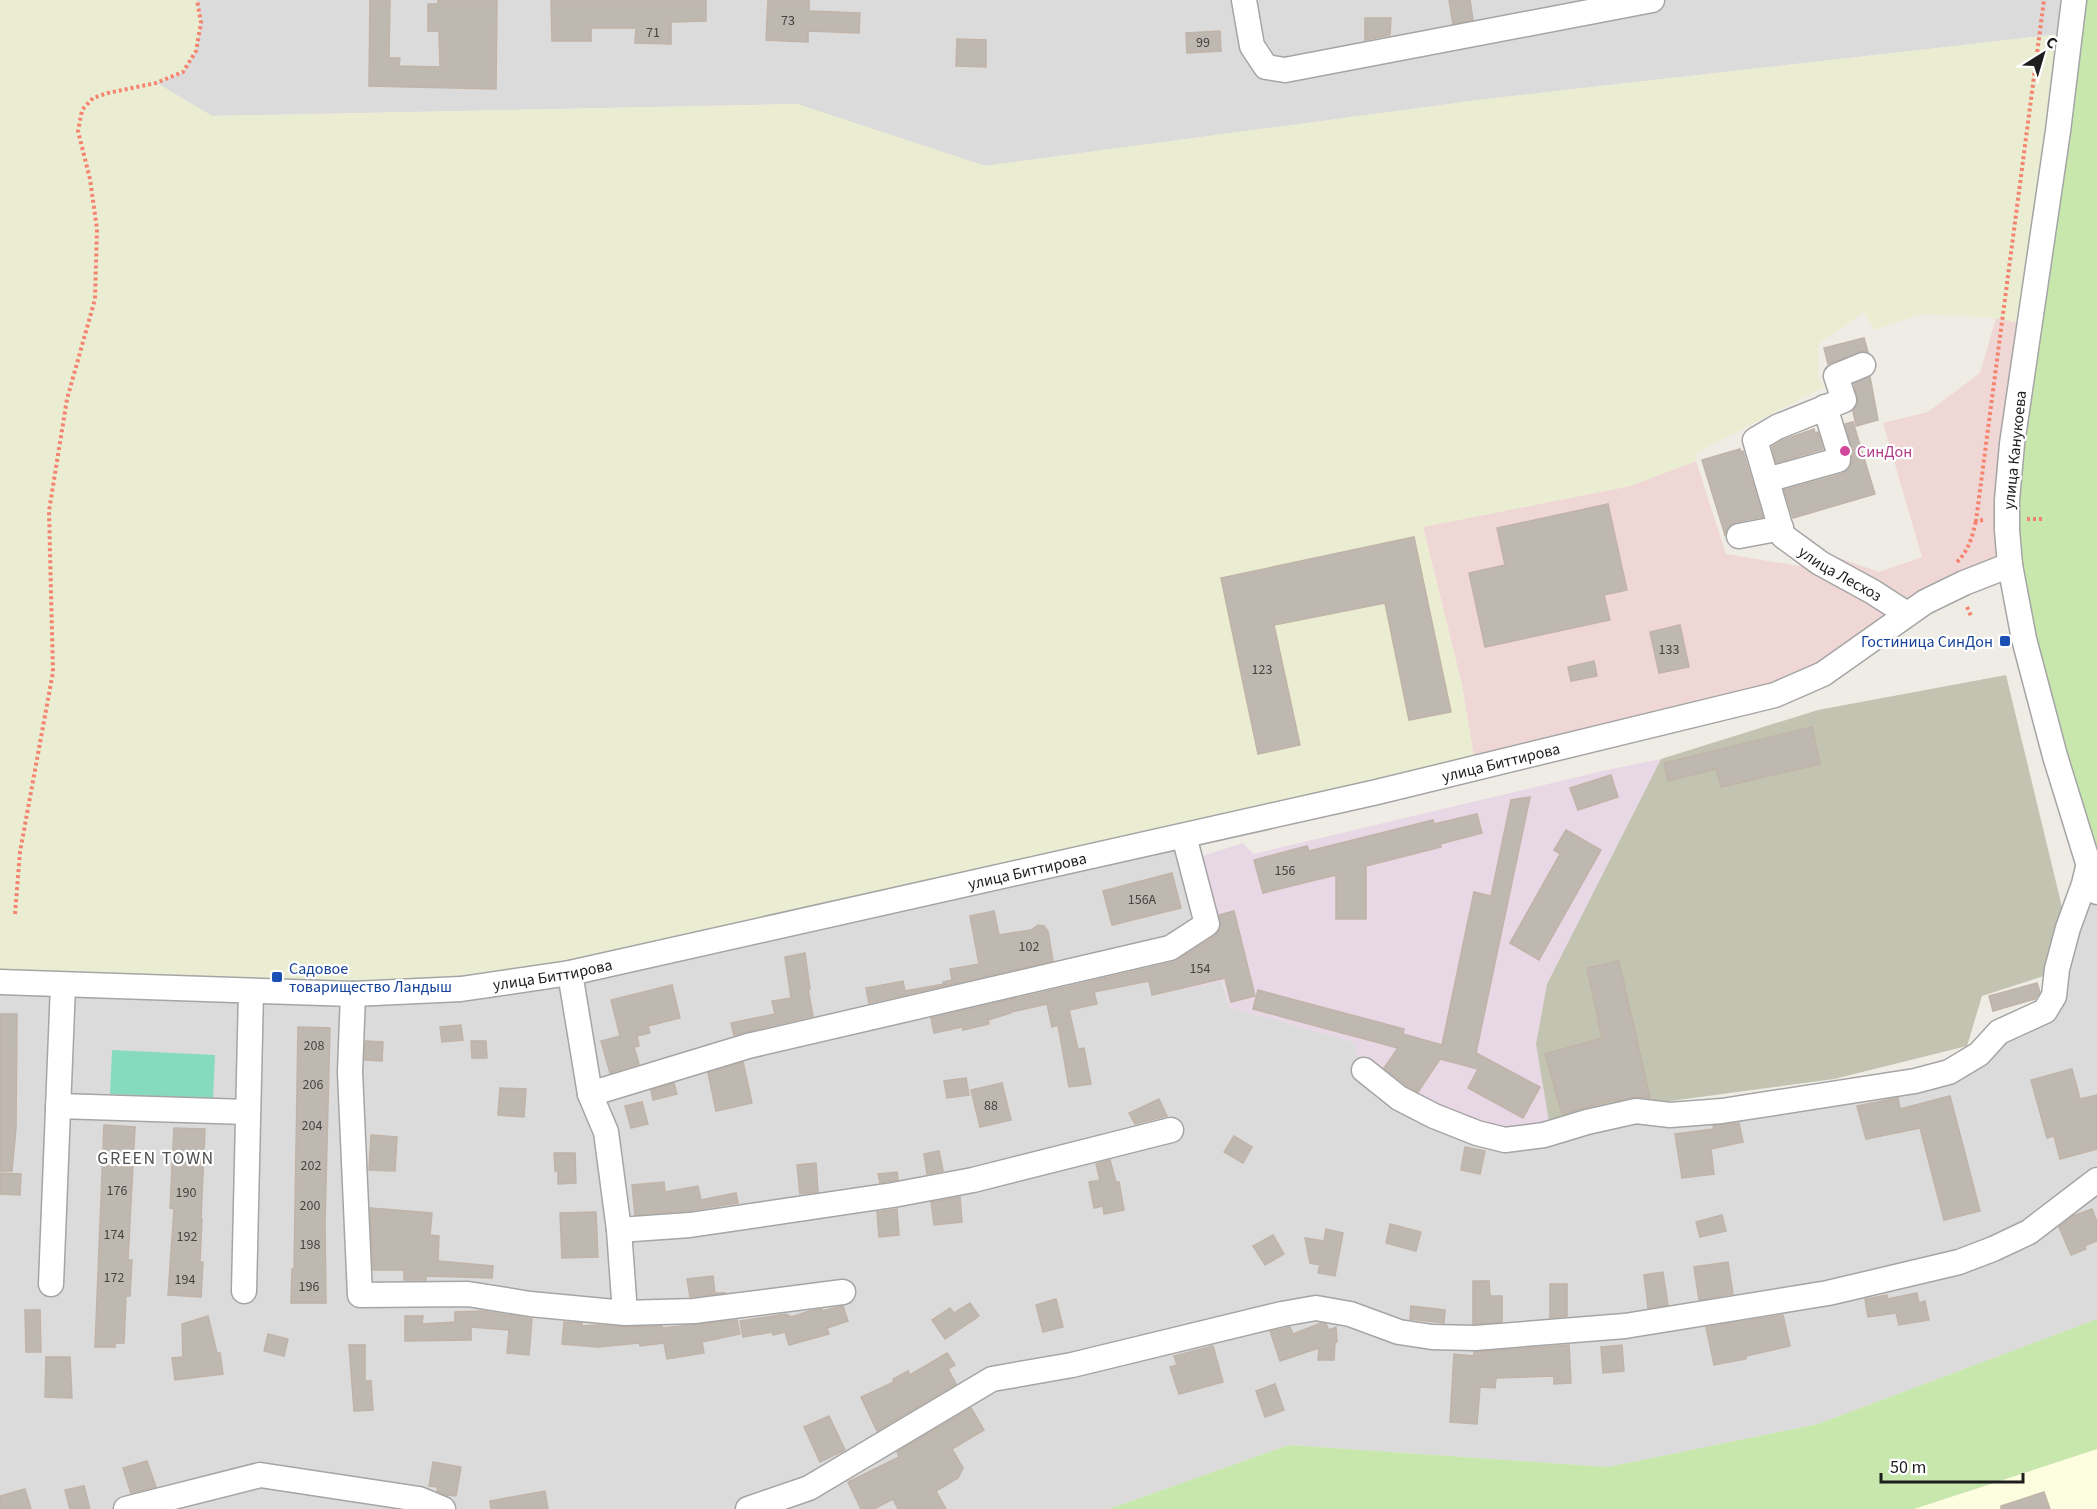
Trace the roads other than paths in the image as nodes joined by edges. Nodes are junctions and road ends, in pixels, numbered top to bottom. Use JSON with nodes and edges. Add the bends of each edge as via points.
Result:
{"nodes":[{"id":1,"x":1244,"y":0,"type":"edge"},
{"id":2,"x":1652,"y":0,"type":"edge"},
{"id":3,"x":2074,"y":0,"type":"edge"},
{"id":4,"x":1863,"y":365,"type":"dead end"},
{"id":5,"x":1825,"y":407,"type":"junction"},
{"id":6,"x":1767,"y":480,"type":"junction"},
{"id":7,"x":1781,"y":528,"type":"junction"},
{"id":8,"x":1739,"y":536,"type":"dead end"},
{"id":9,"x":2010,"y":565,"type":"junction"},
{"id":10,"x":1907,"y":614,"type":"junction"},
{"id":11,"x":1184,"y":836,"type":"junction"},
{"id":12,"x":2089,"y":863,"type":"junction"},
{"id":13,"x":2097,"y":892,"type":"edge"},
{"id":14,"x":570,"y":973,"type":"junction"},
{"id":15,"x":0,"y":982,"type":"edge"},
{"id":16,"x":63,"y":985,"type":"junction"},
{"id":17,"x":251,"y":992,"type":"junction"},
{"id":18,"x":353,"y":994,"type":"junction"},
{"id":19,"x":1364,"y":1070,"type":"dead end"},
{"id":20,"x":590,"y":1094,"type":"junction"},
{"id":21,"x":58,"y":1106,"type":"junction"},
{"id":22,"x":247,"y":1112,"type":"junction"},
{"id":23,"x":1171,"y":1130,"type":"dead end"},
{"id":24,"x":2097,"y":1180,"type":"edge"},
{"id":25,"x":619,"y":1230,"type":"junction"},
{"id":26,"x":51,"y":1284,"type":"dead end"},
{"id":27,"x":244,"y":1291,"type":"dead end"},
{"id":28,"x":843,"y":1292,"type":"dead end"},
{"id":29,"x":625,"y":1312,"type":"junction"},
{"id":30,"x":126,"y":1509,"type":"edge"},
{"id":31,"x":443,"y":1509,"type":"edge"},
{"id":32,"x":748,"y":1509,"type":"edge"}],
"edges":[{"from":1,"to":2,"type":"street","via":[[1252,46],[1266,67],[1285,70]]},
{"from":3,"to":9,"type":"street","name":"улица Канукоева","via":[[2012,444],[2007,500]]},
{"from":4,"to":5,"type":"street","via":[[1836,376],[1844,400]]},
{"from":5,"to":6,"type":"street","via":[[1755,440]]},
{"from":5,"to":6,"type":"street","via":[[1839,449],[1838,460]]},
{"from":6,"to":7,"type":"street"},
{"from":7,"to":8,"type":"street"},
{"from":7,"to":10,"type":"street","name":"улица Лесхоз","via":[[1783,536],[1820,562]]},
{"from":9,"to":10,"type":"street","name":"улица Биттирова","via":[[1946,591]]},
{"from":9,"to":12,"type":"street","name":"улица Канукоева","via":[[2024,639],[2055,756]]},
{"from":10,"to":11,"type":"street","name":"улица Биттирова","via":[[1823,674],[1775,695]]},
{"from":11,"to":14,"type":"street","name":"улица Биттирова"},
{"from":11,"to":20,"type":"street","via":[[1207,924],[1170,948],[748,1046]]},
{"from":12,"to":13,"type":"street","name":"улица Канукоева"},
{"from":12,"to":19,"type":"street","via":[[2057,969],[2055,996],[2045,1011],[1999,1032],[1979,1054],[1949,1072],[1894,1085],[1722,1112],[1670,1115],[1636,1111],[1544,1136],[1505,1140],[1434,1116],[1399,1098]]},
{"from":14,"to":18,"type":"street","name":"улица Биттирова","via":[[461,989]]},
{"from":14,"to":20,"type":"street"},
{"from":15,"to":16,"type":"street","name":"улица Биттирова"},
{"from":16,"to":17,"type":"street","name":"улица Биттирова"},
{"from":16,"to":21,"type":"street"},
{"from":17,"to":18,"type":"street","name":"улица Биттирова"},
{"from":17,"to":22,"type":"street"},
{"from":18,"to":29,"type":"street","via":[[350,1072],[360,1295],[468,1294]]},
{"from":20,"to":25,"type":"street","via":[[606,1132]]},
{"from":21,"to":22,"type":"street"},
{"from":21,"to":26,"type":"street"},
{"from":22,"to":27,"type":"street"},
{"from":23,"to":25,"type":"street","via":[[973,1180],[893,1195],[690,1225]]},
{"from":24,"to":32,"type":"street","via":[[2029,1232],[1993,1250],[1959,1262],[1828,1293],[1624,1326],[1476,1338],[1399,1332],[1350,1314],[1316,1308],[1072,1365],[992,1379],[809,1488]]},
{"from":25,"to":29,"type":"street"},
{"from":28,"to":29,"type":"street","via":[[694,1311]]},
{"from":30,"to":31,"type":"street","via":[[260,1475],[419,1499]]}]}
